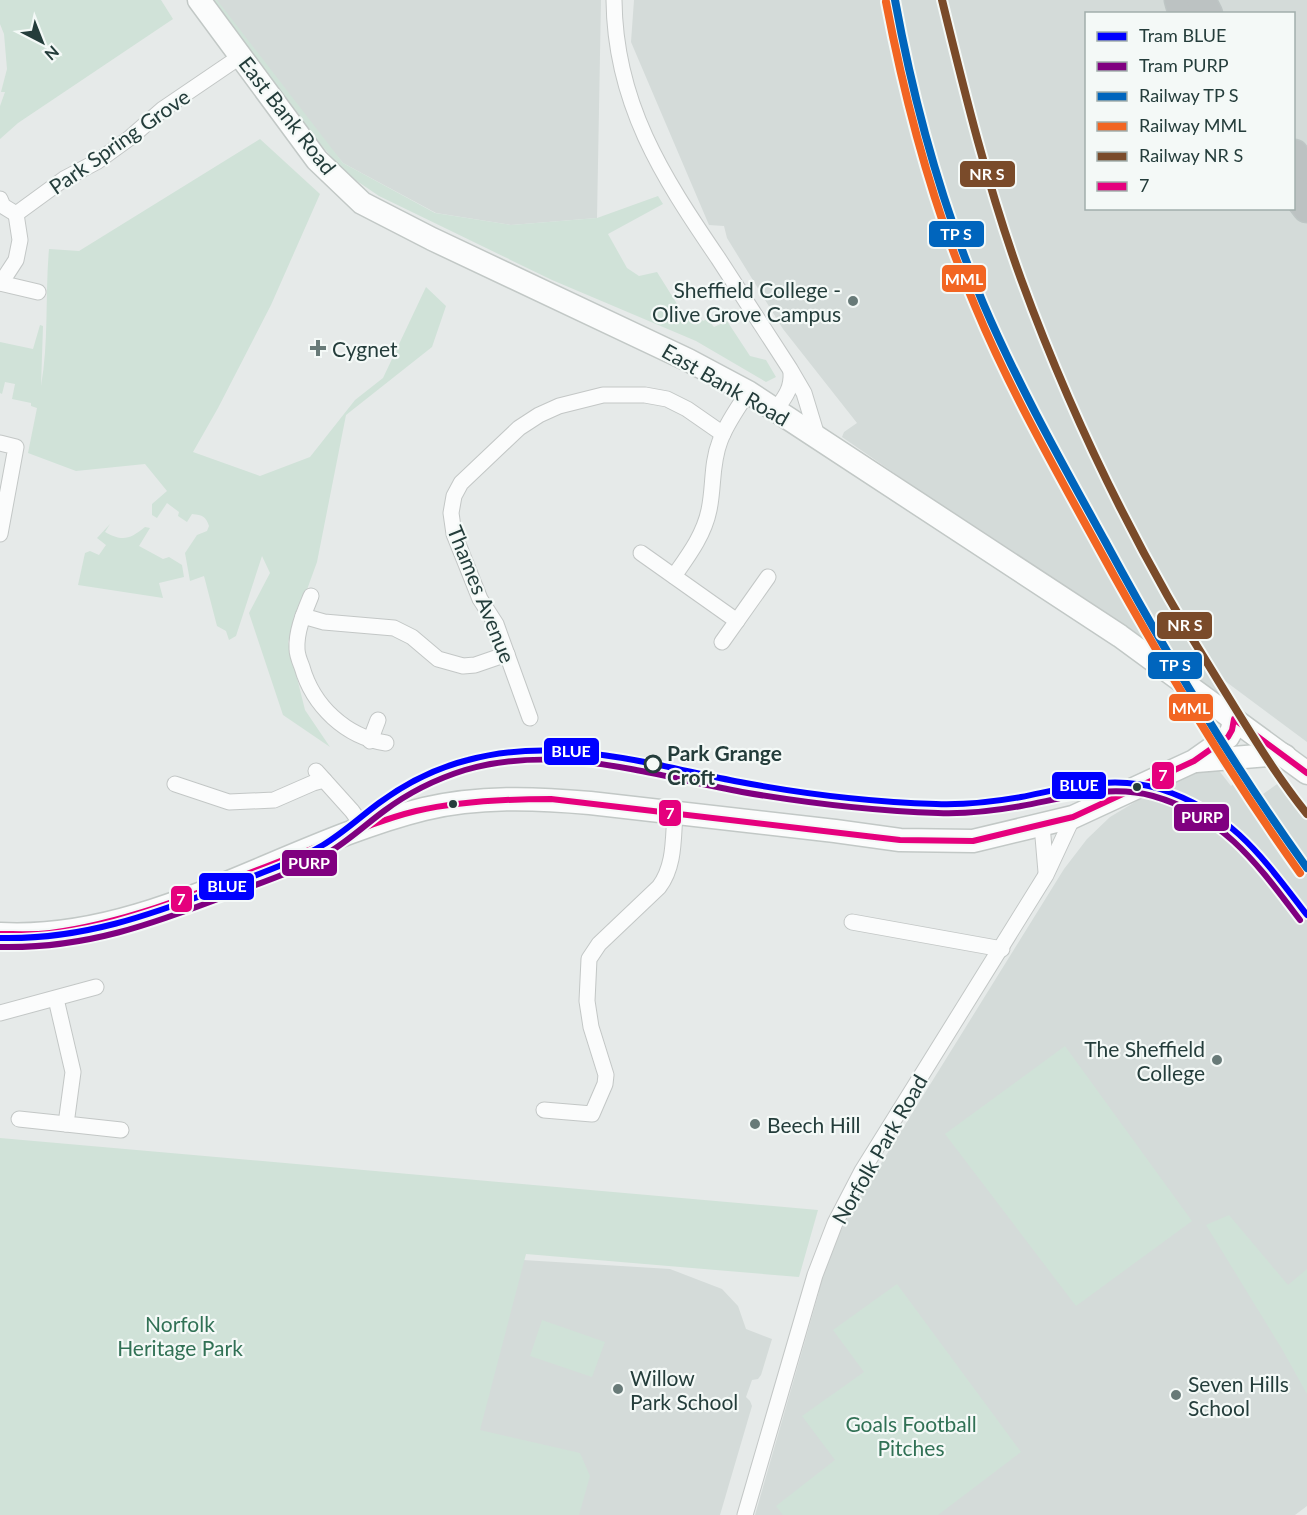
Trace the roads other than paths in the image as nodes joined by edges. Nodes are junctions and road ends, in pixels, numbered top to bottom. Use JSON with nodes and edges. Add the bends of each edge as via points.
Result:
{"nodes":[{"id":1,"x":199,"y":0,"type":"edge"},
{"id":2,"x":614,"y":0,"type":"edge"},
{"id":3,"x":241,"y":57,"type":"junction"},
{"id":4,"x":1295,"y":157,"type":"edge"},
{"id":5,"x":1307,"y":174,"type":"edge"},
{"id":6,"x":1295,"y":193,"type":"edge"},
{"id":7,"x":0,"y":199,"type":"edge"},
{"id":8,"x":1307,"y":208,"type":"edge"},
{"id":9,"x":16,"y":214,"type":"junction"},
{"id":10,"x":0,"y":283,"type":"edge"},
{"id":11,"x":38,"y":292,"type":"dead end"},
{"id":12,"x":790,"y":369,"type":"junction"},
{"id":13,"x":748,"y":392,"type":"junction"},
{"id":14,"x":775,"y":411,"type":"junction"},
{"id":15,"x":723,"y":434,"type":"junction"},
{"id":16,"x":818,"y":439,"type":"junction"},
{"id":17,"x":0,"y":443,"type":"edge"},
{"id":18,"x":0,"y":534,"type":"edge"},
{"id":19,"x":641,"y":553,"type":"dead end"},
{"id":20,"x":674,"y":576,"type":"junction"},
{"id":21,"x":768,"y":577,"type":"dead end"},
{"id":22,"x":311,"y":596,"type":"dead end"},
{"id":23,"x":303,"y":616,"type":"junction"},
{"id":24,"x":737,"y":621,"type":"junction"},
{"id":25,"x":722,"y":642,"type":"dead end"},
{"id":26,"x":507,"y":654,"type":"junction"},
{"id":27,"x":530,"y":718,"type":"dead end"},
{"id":28,"x":1233,"y":719,"type":"junction"},
{"id":29,"x":378,"y":720,"type":"dead end"},
{"id":30,"x":370,"y":741,"type":"junction"},
{"id":31,"x":386,"y":743,"type":"dead end"},
{"id":32,"x":1281,"y":754,"type":"junction"},
{"id":33,"x":1194,"y":761,"type":"junction"},
{"id":34,"x":1307,"y":771,"type":"edge"},
{"id":35,"x":175,"y":784,"type":"dead end"},
{"id":36,"x":675,"y":813,"type":"junction"},
{"id":37,"x":1073,"y":817,"type":"junction"},
{"id":38,"x":1042,"y":825,"type":"junction"},
{"id":39,"x":363,"y":828,"type":"junction"},
{"id":40,"x":1046,"y":875,"type":"junction"},
{"id":41,"x":852,"y":922,"type":"dead end"},
{"id":42,"x":0,"y":934,"type":"edge"},
{"id":43,"x":1002,"y":949,"type":"junction"},
{"id":44,"x":96,"y":987,"type":"dead end"},
{"id":45,"x":56,"y":999,"type":"junction"},
{"id":46,"x":0,"y":1013,"type":"edge"},
{"id":47,"x":544,"y":1110,"type":"dead end"},
{"id":48,"x":19,"y":1119,"type":"dead end"},
{"id":49,"x":66,"y":1124,"type":"junction"},
{"id":50,"x":121,"y":1130,"type":"dead end"},
{"id":51,"x":745,"y":1515,"type":"edge"}],
"edges":[{"from":1,"to":3,"type":"street","name":"East Bank Road"},
{"from":2,"to":12,"type":"street","via":[[621,69],[632,105],[662,172]]},
{"from":3,"to":9,"type":"street","name":"Park Spring Grove","via":[[163,109],[98,161],[64,179]]},
{"from":3,"to":13,"type":"street","name":"East Bank Road","via":[[317,160],[362,202]]},
{"from":4,"to":5,"type":"highway"},
{"from":6,"to":8,"type":"highway"},
{"from":7,"to":9,"type":"street","via":[[3,206]]},
{"from":9,"to":10,"type":"street","via":[[20,240],[16,260]]},
{"from":10,"to":11,"type":"street"},
{"from":12,"to":14,"type":"street","via":[[789,392]]},
{"from":12,"to":16,"type":"street","via":[[804,393]]},
{"from":13,"to":14,"type":"street","name":"East Bank Road"},
{"from":13,"to":15,"type":"street"},
{"from":14,"to":16,"type":"street","name":"East Bank Road"},
{"from":15,"to":20,"type":"street","via":[[713,466],[703,529]]},
{"from":15,"to":26,"type":"street","name":"Thames Avenue","via":[[667,399],[603,395],[559,405],[532,419],[461,483],[453,496],[454,534]]},
{"from":16,"to":28,"type":"street","name":"East Bank Road","via":[[1120,636]]},
{"from":17,"to":18,"type":"street","via":[[16,447]]},
{"from":19,"to":20,"type":"street"},
{"from":20,"to":24,"type":"street"},
{"from":21,"to":24,"type":"street"},
{"from":22,"to":23,"type":"street"},
{"from":23,"to":26,"type":"street","via":[[324,622],[394,628],[412,637],[438,659],[463,666]]},
{"from":23,"to":30,"type":"street","via":[[297,651],[308,687],[326,711]]},
{"from":24,"to":25,"type":"street"},
{"from":26,"to":27,"type":"street","name":"Thames Avenue"},
{"from":28,"to":32,"type":"street","name":"East Bank Road"},
{"from":28,"to":33,"type":"street","via":[[1228,737]]},
{"from":29,"to":30,"type":"street"},
{"from":30,"to":31,"type":"street"},
{"from":32,"to":33,"type":"street"},
{"from":32,"to":34,"type":"street","name":"East Bank Road"},
{"from":33,"to":37,"type":"street"},
{"from":35,"to":39,"type":"street","via":[[229,802],[274,800],[313,783],[320,775]]},
{"from":36,"to":38,"type":"street","via":[[900,840],[973,841]]},
{"from":36,"to":39,"type":"street","via":[[551,799],[508,799],[446,804]]},
{"from":36,"to":47,"type":"street","via":[[667,876],[598,944],[589,959],[587,1001],[606,1075],[592,1114]]},
{"from":37,"to":38,"type":"street"},
{"from":37,"to":40,"type":"street","name":"Norfolk Park Road"},
{"from":38,"to":40,"type":"street"},
{"from":39,"to":42,"type":"street","via":[[134,916],[48,933]]},
{"from":40,"to":43,"type":"street","name":"Norfolk Park Road"},
{"from":41,"to":43,"type":"street"},
{"from":43,"to":51,"type":"street","name":"Norfolk Park Road","via":[[861,1172],[835,1222],[815,1275]]},
{"from":44,"to":45,"type":"street"},
{"from":45,"to":46,"type":"street"},
{"from":45,"to":49,"type":"street","via":[[73,1072]]},
{"from":48,"to":49,"type":"street"},
{"from":49,"to":50,"type":"street"}]}
